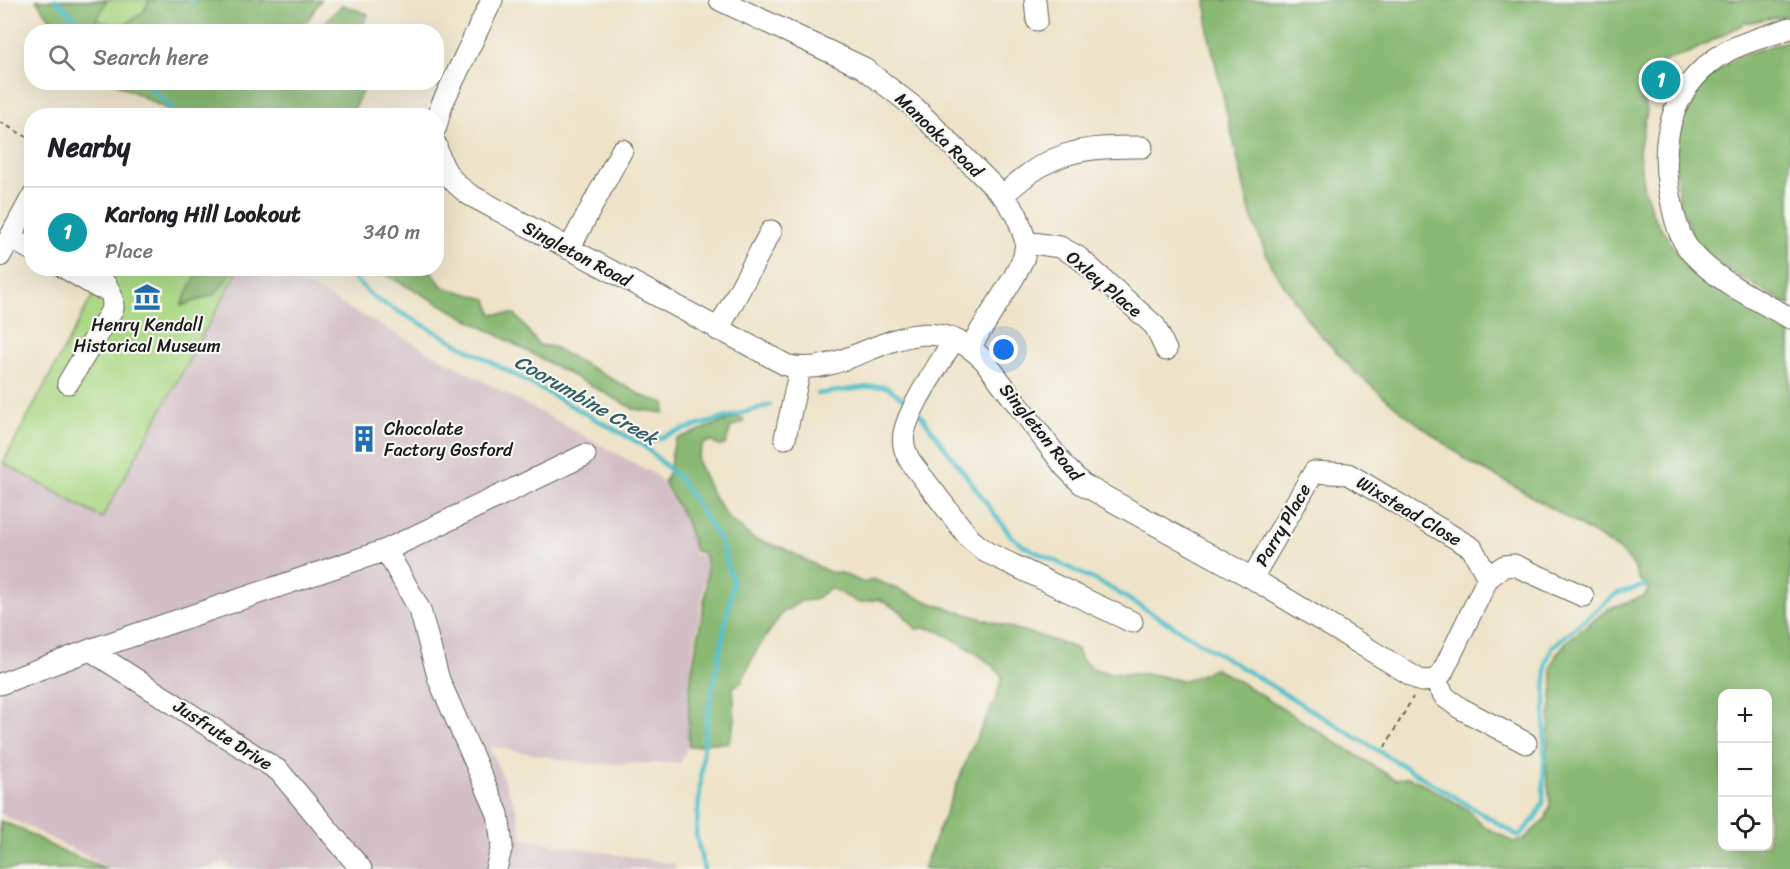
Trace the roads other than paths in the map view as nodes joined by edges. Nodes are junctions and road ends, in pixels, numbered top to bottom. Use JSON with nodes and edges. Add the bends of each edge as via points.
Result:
{"nodes":[{"id":1,"x":492,"y":0,"type":"edge"},
{"id":2,"x":720,"y":0,"type":"edge"},
{"id":3,"x":757,"y":8,"type":"edge"},
{"id":4,"x":1790,"y":28,"type":"edge"},
{"id":5,"x":441,"y":108,"type":"edge"},
{"id":6,"x":1142,"y":147,"type":"dead end"},
{"id":7,"x":622,"y":150,"type":"dead end"},
{"id":8,"x":444,"y":168,"type":"edge"},
{"id":9,"x":1003,"y":196,"type":"junction"},
{"id":10,"x":24,"y":216,"type":"edge"},
{"id":11,"x":771,"y":231,"type":"dead end"},
{"id":12,"x":14,"y":240,"type":"edge"},
{"id":13,"x":1026,"y":242,"type":"junction"},
{"id":14,"x":568,"y":249,"type":"junction"},
{"id":15,"x":79,"y":276,"type":"edge"},
{"id":16,"x":98,"y":276,"type":"edge"},
{"id":17,"x":114,"y":300,"type":"junction"},
{"id":18,"x":1790,"y":318,"type":"edge"},
{"id":19,"x":718,"y":330,"type":"junction"},
{"id":20,"x":962,"y":343,"type":"junction"},
{"id":21,"x":1166,"y":350,"type":"dead end"},
{"id":22,"x":800,"y":369,"type":"junction"},
{"id":23,"x":68,"y":383,"type":"dead end"},
{"id":24,"x":785,"y":438,"type":"dead end"},
{"id":25,"x":585,"y":455,"type":"dead end"},
{"id":26,"x":1314,"y":472,"type":"joint"},
{"id":27,"x":386,"y":550,"type":"junction"},
{"id":28,"x":1252,"y":578,"type":"junction"},
{"id":29,"x":1488,"y":578,"type":"junction"},
{"id":30,"x":1583,"y":596,"type":"dead end"},
{"id":31,"x":1118,"y":623,"type":"dead end"},
{"id":32,"x":90,"y":650,"type":"junction"},
{"id":33,"x":1428,"y":681,"type":"junction"},
{"id":34,"x":0,"y":684,"type":"edge"},
{"id":35,"x":1527,"y":743,"type":"dead end"},
{"id":36,"x":361,"y":869,"type":"edge"},
{"id":37,"x":496,"y":869,"type":"edge"}],
"edges":[{"from":1,"to":5,"type":"street"},
{"from":2,"to":3,"type":"street","name":"Manooka Road"},
{"from":3,"to":9,"type":"street","name":"Manooka Road","via":[[862,67],[914,107]]},
{"from":4,"to":18,"type":"street","via":[[1726,53],[1698,74],[1674,112],[1667,131],[1665,162],[1677,222],[1690,251],[1710,271]]},
{"from":6,"to":9,"type":"street","via":[[1085,149],[1057,157],[1036,167]]},
{"from":7,"to":14,"type":"street"},
{"from":8,"to":14,"type":"street","name":"Singleton Road","via":[[454,184]]},
{"from":9,"to":13,"type":"street","name":"Manooka Road","via":[[1017,215]]},
{"from":10,"to":12,"type":"street"},
{"from":11,"to":19,"type":"street"},
{"from":13,"to":20,"type":"street","via":[[1014,277]]},
{"from":13,"to":21,"type":"street","name":"Oxley Place","via":[[1060,247],[1078,257],[1155,326]]},
{"from":14,"to":19,"type":"street","name":"Singleton Road"},
{"from":15,"to":17,"type":"street"},
{"from":16,"to":17,"type":"street"},
{"from":17,"to":23,"type":"street","via":[[113,308]]},
{"from":19,"to":22,"type":"street","name":"Singleton Road"},
{"from":20,"to":22,"type":"street","via":[[915,334],[827,364]]},
{"from":20,"to":28,"type":"street","name":"Singleton Road","via":[[984,360],[1082,484]]},
{"from":20,"to":31,"type":"street","via":[[908,420],[904,450],[970,539],[986,552]]},
{"from":22,"to":24,"type":"street"},
{"from":25,"to":27,"type":"street"},
{"from":26,"to":28,"type":"street","name":"Parry Place"},
{"from":26,"to":29,"type":"street","name":"Wixstead Close","via":[[1348,474],[1472,548]]},
{"from":27,"to":32,"type":"street"},
{"from":27,"to":37,"type":"street","via":[[420,610],[439,680],[498,814],[502,846]]},
{"from":28,"to":33,"type":"street","name":"Singleton Road"},
{"from":29,"to":30,"type":"street","via":[[1504,566],[1514,565]]},
{"from":29,"to":33,"type":"street","via":[[1442,673]]},
{"from":32,"to":34,"type":"street"},
{"from":32,"to":36,"type":"street","name":"Jusfrute Drive","via":[[279,771]]},
{"from":33,"to":35,"type":"street","name":"Singleton Road","via":[[1460,708]]}]}
